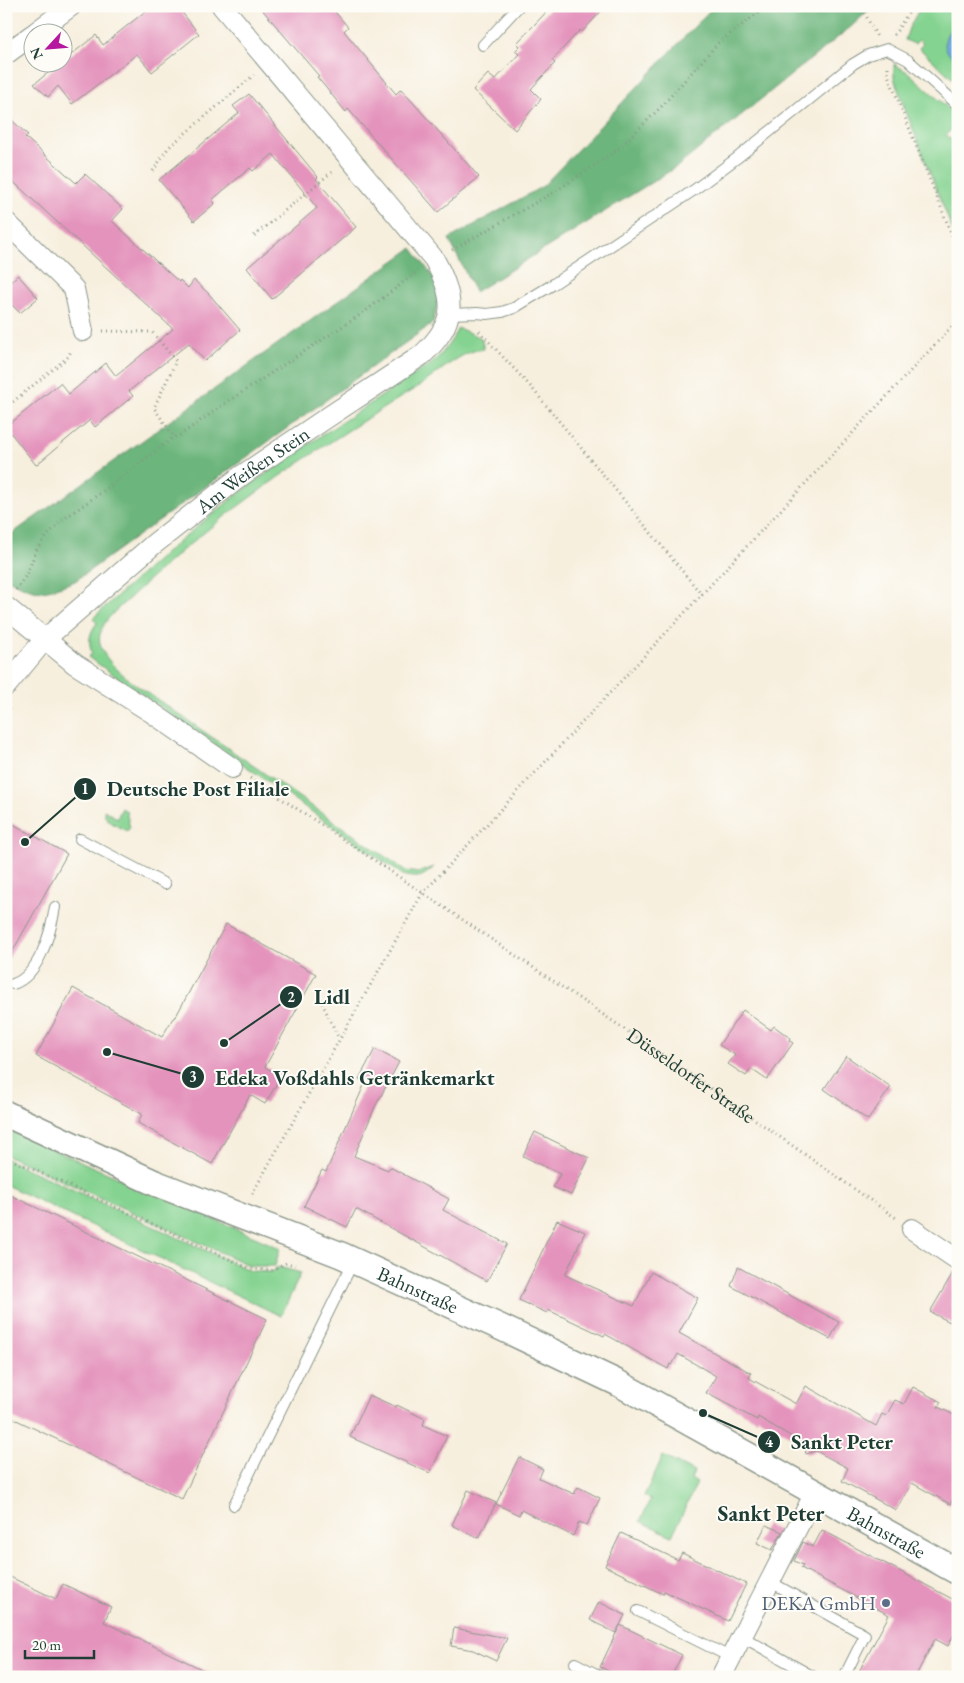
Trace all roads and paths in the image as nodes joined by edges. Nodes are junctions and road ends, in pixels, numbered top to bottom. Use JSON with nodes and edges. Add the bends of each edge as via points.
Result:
{"nodes":[{"id":1,"x":72,"y":6,"type":"edge"},
{"id":2,"x":222,"y":6,"type":"edge"},
{"id":3,"x":519,"y":6,"type":"edge"},
{"id":4,"x":767,"y":6,"type":"edge"},
{"id":5,"x":857,"y":6,"type":"edge"},
{"id":6,"x":913,"y":6,"type":"edge"},
{"id":7,"x":50,"y":22,"type":"edge"},
{"id":8,"x":22,"y":43,"type":"edge"},
{"id":9,"x":483,"y":45,"type":"dead end"},
{"id":10,"x":886,"y":49,"type":"junction"},
{"id":11,"x":6,"y":54,"type":"edge"},
{"id":12,"x":269,"y":62,"type":"junction"},
{"id":13,"x":958,"y":106,"type":"edge"},
{"id":14,"x":349,"y":158,"type":"junction"},
{"id":15,"x":153,"y":171,"type":"dead end"},
{"id":16,"x":6,"y":222,"type":"edge"},
{"id":17,"x":254,"y":236,"type":"dead end"},
{"id":18,"x":958,"y":250,"type":"edge"},
{"id":19,"x":434,"y":259,"type":"junction"},
{"id":20,"x":454,"y":314,"type":"junction"},
{"id":21,"x":958,"y":320,"type":"edge"},
{"id":22,"x":83,"y":331,"type":"junction"},
{"id":23,"x":9,"y":405,"type":"dead end"},
{"id":24,"x":174,"y":437,"type":"junction"},
{"id":25,"x":702,"y":595,"type":"junction"},
{"id":26,"x":9,"y":601,"type":"edge"},
{"id":27,"x":45,"y":639,"type":"junction"},
{"id":28,"x":12,"y":685,"type":"edge"},
{"id":29,"x":6,"y":713,"type":"edge"},
{"id":30,"x":232,"y":768,"type":"joint"},
{"id":31,"x":80,"y":839,"type":"dead end"},
{"id":32,"x":165,"y":884,"type":"dead end"},
{"id":33,"x":422,"y":894,"type":"junction"},
{"id":34,"x":55,"y":907,"type":"dead end"},
{"id":35,"x":12,"y":984,"type":"dead end"},
{"id":36,"x":318,"y":994,"type":"dead end"},
{"id":37,"x":339,"y":1039,"type":"junction"},
{"id":38,"x":6,"y":1114,"type":"edge"},
{"id":39,"x":6,"y":1158,"type":"edge"},
{"id":40,"x":239,"y":1217,"type":"junction"},
{"id":41,"x":912,"y":1229,"type":"joint"},
{"id":42,"x":958,"y":1260,"type":"edge"},
{"id":43,"x":354,"y":1261,"type":"junction"},
{"id":44,"x":302,"y":1266,"type":"dead end"},
{"id":45,"x":815,"y":1493,"type":"junction"},
{"id":46,"x":234,"y":1504,"type":"dead end"},
{"id":47,"x":958,"y":1572,"type":"edge"},
{"id":48,"x":769,"y":1581,"type":"junction"},
{"id":49,"x":638,"y":1611,"type":"dead end"},
{"id":50,"x":741,"y":1636,"type":"junction"},
{"id":51,"x":730,"y":1657,"type":"junction"},
{"id":52,"x":575,"y":1664,"type":"dead end"},
{"id":53,"x":602,"y":1677,"type":"edge"},
{"id":54,"x":720,"y":1677,"type":"edge"},
{"id":55,"x":814,"y":1677,"type":"edge"},
{"id":56,"x":844,"y":1677,"type":"edge"}],
"edges":[{"from":1,"to":7,"type":"street"},
{"from":2,"to":12,"type":"street","name":"Am Weißen Stein"},
{"from":3,"to":9,"type":"lane"},
{"from":4,"to":19,"type":"path","via":[[718,43],[661,107],[616,151],[556,191]]},
{"from":5,"to":10,"type":"path"},
{"from":6,"to":10,"type":"path"},
{"from":8,"to":11,"type":"street"},
{"from":10,"to":13,"type":"lane","via":[[908,60]]},
{"from":10,"to":18,"type":"path","via":[[888,75]]},
{"from":10,"to":20,"type":"lane","via":[[853,64],[694,190],[552,285],[502,312]]},
{"from":12,"to":14,"type":"street","name":"Am Weißen Stein"},
{"from":12,"to":15,"type":"path","via":[[168,148]]},
{"from":14,"to":17,"type":"path"},
{"from":14,"to":19,"type":"street","name":"Am Weißen Stein"},
{"from":16,"to":22,"type":"street","via":[[74,289]]},
{"from":19,"to":20,"type":"street","name":"Am Weißen Stein","via":[[445,279]]},
{"from":19,"to":24,"type":"path","via":[[363,313]]},
{"from":20,"to":25,"type":"path","via":[[486,337]]},
{"from":20,"to":27,"type":"street","name":"Am Weißen Stein","via":[[435,343],[422,355],[241,476],[154,544]]},
{"from":21,"to":25,"type":"path"},
{"from":22,"to":23,"type":"path","via":[[68,357]]},
{"from":22,"to":24,"type":"path","via":[[152,332],[176,361],[154,408]]},
{"from":24,"to":26,"type":"path","via":[[59,522],[37,548],[27,574]]},
{"from":25,"to":33,"type":"path"},
{"from":26,"to":27,"type":"street"},
{"from":27,"to":28,"type":"street","name":"Am Weißen Stein"},
{"from":27,"to":30,"type":"street","via":[[75,664]]},
{"from":28,"to":29,"type":"path"},
{"from":30,"to":33,"type":"path","name":"Düsseldorfer Straße"},
{"from":31,"to":32,"type":"lane"},
{"from":33,"to":37,"type":"path"},
{"from":33,"to":41,"type":"path","name":"Düsseldorfer Straße","via":[[654,1049]]},
{"from":34,"to":35,"type":"lane","via":[[52,929],[36,964],[21,981]]},
{"from":36,"to":37,"type":"path"},
{"from":37,"to":40,"type":"path"},
{"from":38,"to":40,"type":"street","name":"Bahnstraße","via":[[155,1183]]},
{"from":39,"to":44,"type":"path","via":[[251,1269],[272,1270],[286,1263]]},
{"from":40,"to":43,"type":"street","name":"Bahnstraße"},
{"from":41,"to":42,"type":"street"},
{"from":43,"to":45,"type":"street","name":"Bahnstraße","via":[[618,1383]]},
{"from":43,"to":46,"type":"lane"},
{"from":45,"to":47,"type":"street","name":"Bahnstraße"},
{"from":45,"to":48,"type":"street"},
{"from":48,"to":50,"type":"street"},
{"from":48,"to":56,"type":"lane","via":[[865,1635]]},
{"from":49,"to":51,"type":"lane"},
{"from":50,"to":51,"type":"street"},
{"from":50,"to":55,"type":"lane"},
{"from":51,"to":54,"type":"street"},
{"from":52,"to":53,"type":"lane"}]}
